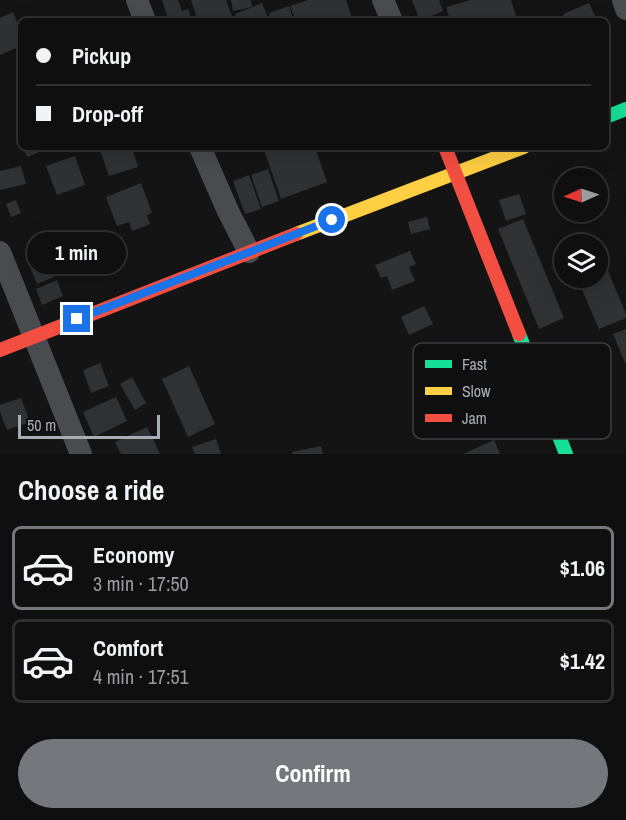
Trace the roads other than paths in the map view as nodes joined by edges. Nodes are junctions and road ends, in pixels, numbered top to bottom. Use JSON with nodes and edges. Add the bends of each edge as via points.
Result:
{"nodes":[{"id":1,"x":137,"y":0,"type":"edge"},
{"id":2,"x":383,"y":0,"type":"edge"},
{"id":3,"x":623,"y":0,"type":"edge"},
{"id":4,"x":626,"y":9,"type":"edge"},
{"id":5,"x":145,"y":18,"type":"edge"},
{"id":6,"x":391,"y":18,"type":"edge"},
{"id":7,"x":626,"y":109,"type":"edge"},
{"id":8,"x":609,"y":116,"type":"edge"},
{"id":9,"x":201,"y":150,"type":"edge"},
{"id":10,"x":446,"y":150,"type":"edge"},
{"id":11,"x":516,"y":150,"type":"edge"},
{"id":12,"x":456,"y":172,"type":"junction"},
{"id":13,"x":0,"y":252,"type":"edge"},
{"id":14,"x":249,"y":252,"type":"junction"},
{"id":15,"x":34,"y":336,"type":"junction"},
{"id":16,"x":523,"y":343,"type":"edge"},
{"id":17,"x":0,"y":350,"type":"edge"},
{"id":18,"x":560,"y":439,"type":"edge"},
{"id":19,"x":81,"y":454,"type":"edge"},
{"id":20,"x":566,"y":454,"type":"edge"}],
"edges":[{"from":1,"to":5,"type":"street"},
{"from":2,"to":6,"type":"street"},
{"from":3,"to":4,"type":"street"},
{"from":7,"to":8,"type":"street"},
{"from":9,"to":14,"type":"street"},
{"from":10,"to":12,"type":"street"},
{"from":11,"to":12,"type":"street"},
{"from":12,"to":14,"type":"street"},
{"from":12,"to":16,"type":"street"},
{"from":13,"to":15,"type":"street"},
{"from":14,"to":15,"type":"street"},
{"from":15,"to":17,"type":"street"},
{"from":15,"to":19,"type":"street"},
{"from":18,"to":20,"type":"street"}]}
